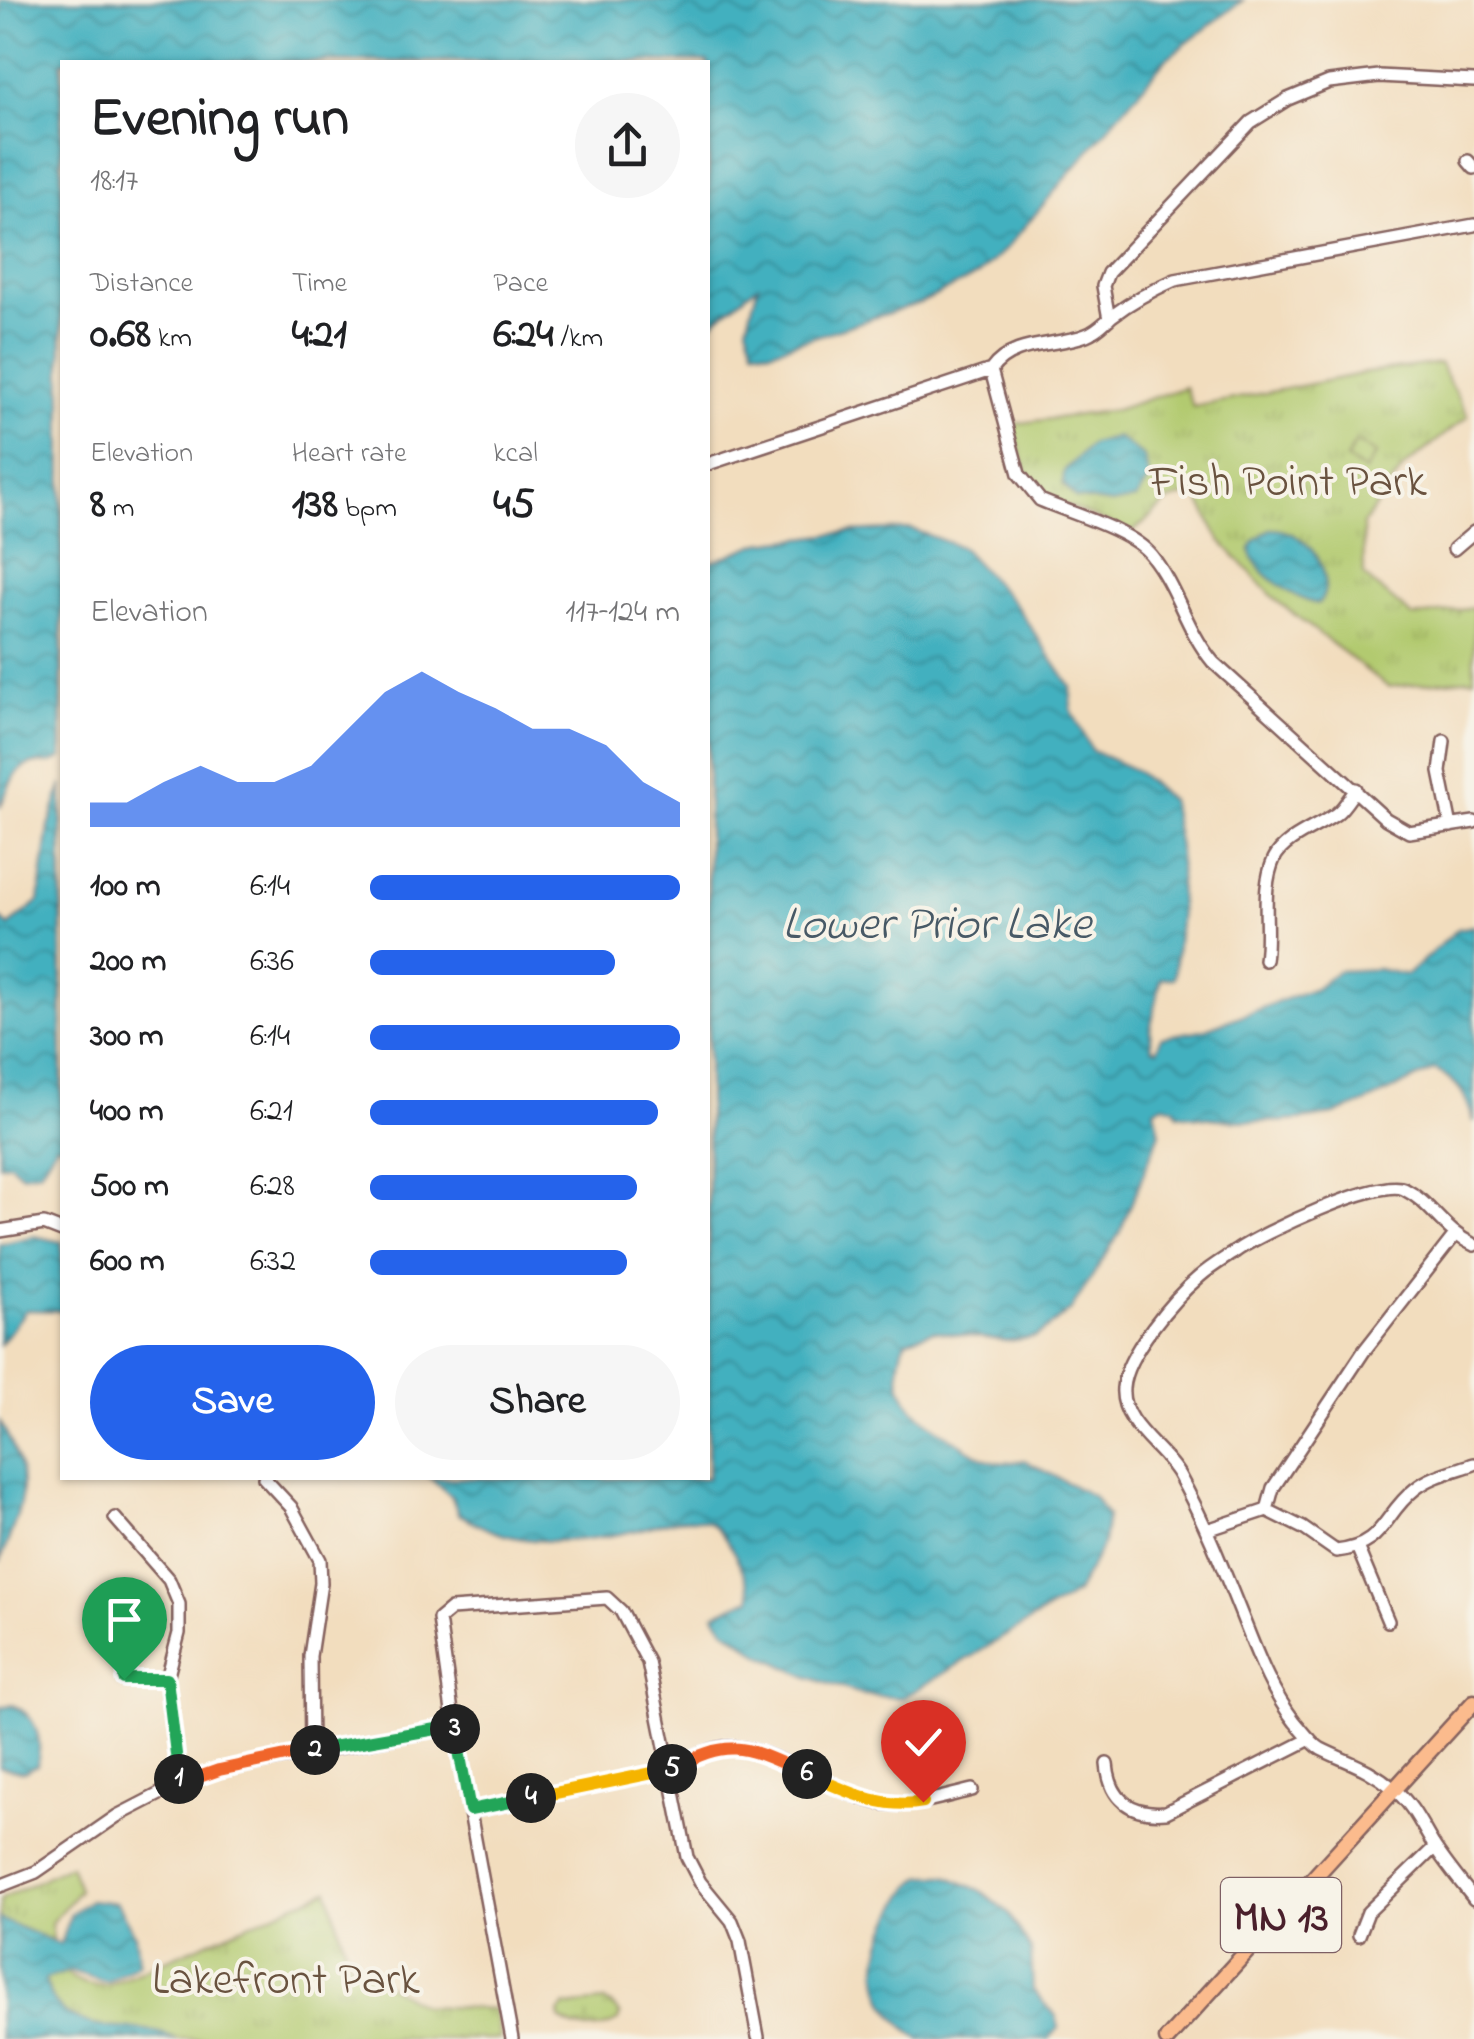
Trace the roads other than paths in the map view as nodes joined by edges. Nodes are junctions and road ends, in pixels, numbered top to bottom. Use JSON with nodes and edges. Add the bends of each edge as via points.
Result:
{"nodes":[{"id":1,"x":1474,"y":81,"type":"edge"},
{"id":2,"x":1474,"y":225,"type":"edge"},
{"id":3,"x":1110,"y":319,"type":"junction"},
{"id":4,"x":991,"y":370,"type":"junction"},
{"id":5,"x":710,"y":463,"type":"edge"},
{"id":6,"x":1474,"y":532,"type":"edge"},
{"id":7,"x":1454,"y":549,"type":"dead end"},
{"id":8,"x":1444,"y":741,"type":"dead end"},
{"id":9,"x":1356,"y":789,"type":"junction"},
{"id":10,"x":1474,"y":822,"type":"edge"},
{"id":11,"x":1450,"y":826,"type":"junction"},
{"id":12,"x":1265,"y":960,"type":"dead end"},
{"id":13,"x":0,"y":1230,"type":"edge"},
{"id":14,"x":60,"y":1230,"type":"edge"},
{"id":15,"x":1454,"y":1236,"type":"junction"},
{"id":16,"x":1474,"y":1245,"type":"edge"},
{"id":17,"x":1474,"y":1464,"type":"edge"},
{"id":18,"x":266,"y":1480,"type":"edge"},
{"id":19,"x":1267,"y":1510,"type":"junction"},
{"id":20,"x":115,"y":1518,"type":"dead end"},
{"id":21,"x":1207,"y":1530,"type":"junction"},
{"id":22,"x":1358,"y":1548,"type":"junction"},
{"id":23,"x":1388,"y":1621,"type":"dead end"},
{"id":24,"x":124,"y":1679,"type":"dead end"},
{"id":25,"x":167,"y":1679,"type":"junction"},
{"id":26,"x":1474,"y":1702,"type":"edge"},
{"id":27,"x":454,"y":1726,"type":"junction"},
{"id":28,"x":1310,"y":1739,"type":"junction"},
{"id":29,"x":311,"y":1751,"type":"junction"},
{"id":30,"x":1107,"y":1764,"type":"dead end"},
{"id":31,"x":669,"y":1770,"type":"junction"},
{"id":32,"x":179,"y":1784,"type":"junction"},
{"id":33,"x":972,"y":1790,"type":"dead end"},
{"id":34,"x":1396,"y":1790,"type":"junction"},
{"id":35,"x":470,"y":1810,"type":"junction"},
{"id":36,"x":1435,"y":1847,"type":"junction"},
{"id":37,"x":0,"y":1886,"type":"edge"},
{"id":38,"x":1474,"y":1899,"type":"edge"},
{"id":39,"x":1359,"y":1935,"type":"dead end"},
{"id":40,"x":758,"y":2038,"type":"edge"},
{"id":41,"x":512,"y":2039,"type":"edge"},
{"id":42,"x":1167,"y":2039,"type":"edge"}],
"edges":[{"from":1,"to":3,"type":"street","via":[[1379,76],[1329,82],[1251,122],[1108,273],[1103,286]]},
{"from":2,"to":3,"type":"street","via":[[1175,280]]},
{"from":3,"to":4,"type":"street","via":[[1084,337],[1011,352]]},
{"from":4,"to":5,"type":"street"},
{"from":4,"to":9,"type":"street","via":[[1028,488],[1149,552],[1213,662]]},
{"from":6,"to":7,"type":"street"},
{"from":8,"to":11,"type":"street","via":[[1440,772]]},
{"from":9,"to":11,"type":"street","via":[[1408,832]]},
{"from":9,"to":12,"type":"street","via":[[1340,812],[1274,858]]},
{"from":10,"to":11,"type":"street"},
{"from":13,"to":14,"type":"street","via":[[44,1224]]},
{"from":15,"to":16,"type":"street"},
{"from":15,"to":19,"type":"street","via":[[1364,1350],[1274,1488]]},
{"from":15,"to":21,"type":"street","via":[[1419,1198],[1400,1186],[1380,1188],[1253,1238],[1172,1304],[1130,1361],[1122,1389],[1138,1427],[1176,1470]]},
{"from":17,"to":22,"type":"street","via":[[1425,1482]]},
{"from":18,"to":29,"type":"street","via":[[291,1508],[320,1560],[310,1656]]},
{"from":19,"to":21,"type":"street"},
{"from":19,"to":22,"type":"street","via":[[1336,1551]]},
{"from":20,"to":25,"type":"street","via":[[168,1580],[179,1604]]},
{"from":21,"to":28,"type":"street","via":[[1271,1687]]},
{"from":22,"to":23,"type":"street"},
{"from":24,"to":25,"type":"street"},
{"from":25,"to":32,"type":"street"},
{"from":26,"to":34,"type":"main road","number":"MN 13"},
{"from":27,"to":29,"type":"street"},
{"from":27,"to":31,"type":"street","via":[[439,1619],[451,1609],[607,1598],[648,1662]]},
{"from":27,"to":35,"type":"street"},
{"from":28,"to":30,"type":"street","via":[[1166,1812],[1146,1814],[1127,1806],[1113,1793]]},
{"from":28,"to":34,"type":"street"},
{"from":29,"to":32,"type":"street"},
{"from":31,"to":33,"type":"street","via":[[722,1747],[748,1748],[877,1802],[902,1806]]},
{"from":31,"to":35,"type":"street"},
{"from":31,"to":40,"type":"street","via":[[687,1857],[740,1941]]},
{"from":32,"to":37,"type":"street","via":[[117,1816],[36,1872]]},
{"from":34,"to":36,"type":"street"},
{"from":34,"to":42,"type":"main road","number":"MN 13"},
{"from":35,"to":41,"type":"street"},
{"from":36,"to":38,"type":"street"},
{"from":36,"to":39,"type":"street","via":[[1368,1912]]}]}
